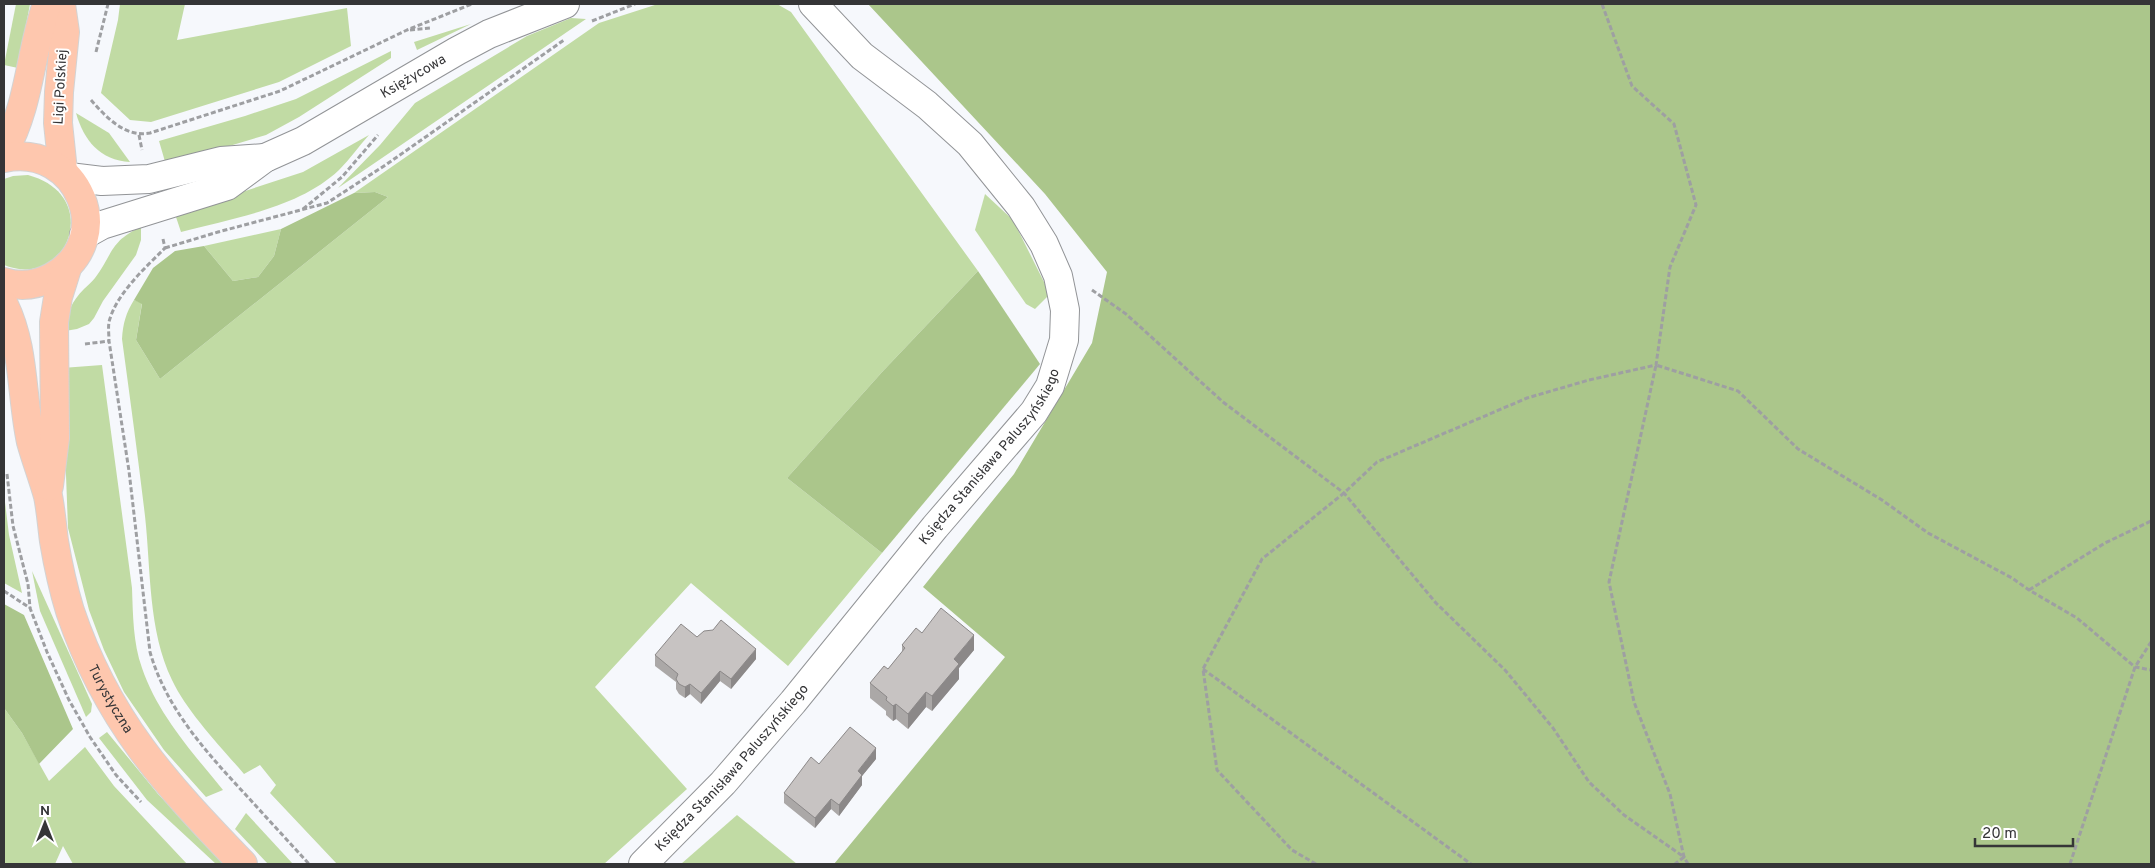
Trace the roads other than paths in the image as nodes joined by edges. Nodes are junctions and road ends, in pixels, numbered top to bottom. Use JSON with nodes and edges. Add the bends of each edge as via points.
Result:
{"nodes":[{"id":1,"x":47,"y":4,"type":"edge"},
{"id":2,"x":61,"y":4,"type":"edge"},
{"id":3,"x":565,"y":4,"type":"edge"},
{"id":4,"x":813,"y":4,"type":"edge"},
{"id":5,"x":4,"y":151,"type":"edge"},
{"id":6,"x":4,"y":158,"type":"edge"},
{"id":7,"x":266,"y":158,"type":"junction"},
{"id":8,"x":66,"y":174,"type":"junction"},
{"id":9,"x":84,"y":234,"type":"junction"},
{"id":10,"x":68,"y":266,"type":"junction"},
{"id":11,"x":4,"y":282,"type":"edge"},
{"id":12,"x":4,"y":305,"type":"edge"},
{"id":13,"x":48,"y":498,"type":"junction"},
{"id":14,"x":243,"y":864,"type":"edge"},
{"id":15,"x":643,"y":864,"type":"edge"}],
"edges":[{"from":1,"to":5,"type":"main road","name":"Ligi Polskiej","via":[[20,114]]},
{"from":2,"to":8,"type":"main road","name":"Ligi Polskiej","via":[[65,32],[58,123]]},
{"from":3,"to":7,"type":"street","name":"Księżycowa","via":[[458,51],[303,141]]},
{"from":4,"to":15,"type":"street","name":"Księdza Stanisława Paluszyńskiego","via":[[862,56],[970,144],[1021,207],[1053,262],[1063,293],[1065,332],[1056,372],[1038,407],[759,742],[718,789]]},
{"from":6,"to":8,"type":"main road","via":[[31,156]]},
{"from":7,"to":8,"type":"street","name":"Księżycowa","via":[[221,161],[149,179],[102,181]]},
{"from":7,"to":9,"type":"street","name":"Księżycowa","via":[[227,186],[102,225]]},
{"from":8,"to":9,"type":"main road","via":[[84,203]]},
{"from":9,"to":10,"type":"main road","name":"Turystyczna"},
{"from":10,"to":11,"type":"main road","via":[[40,282]]},
{"from":10,"to":13,"type":"main road","name":"Turystyczna","via":[[54,322],[55,438]]},
{"from":12,"to":13,"type":"main road","name":"Turystyczna","via":[[16,340],[31,441]]},
{"from":13,"to":14,"type":"main road","name":"Turystyczna","via":[[65,595],[83,647],[106,696],[154,767]]}]}
